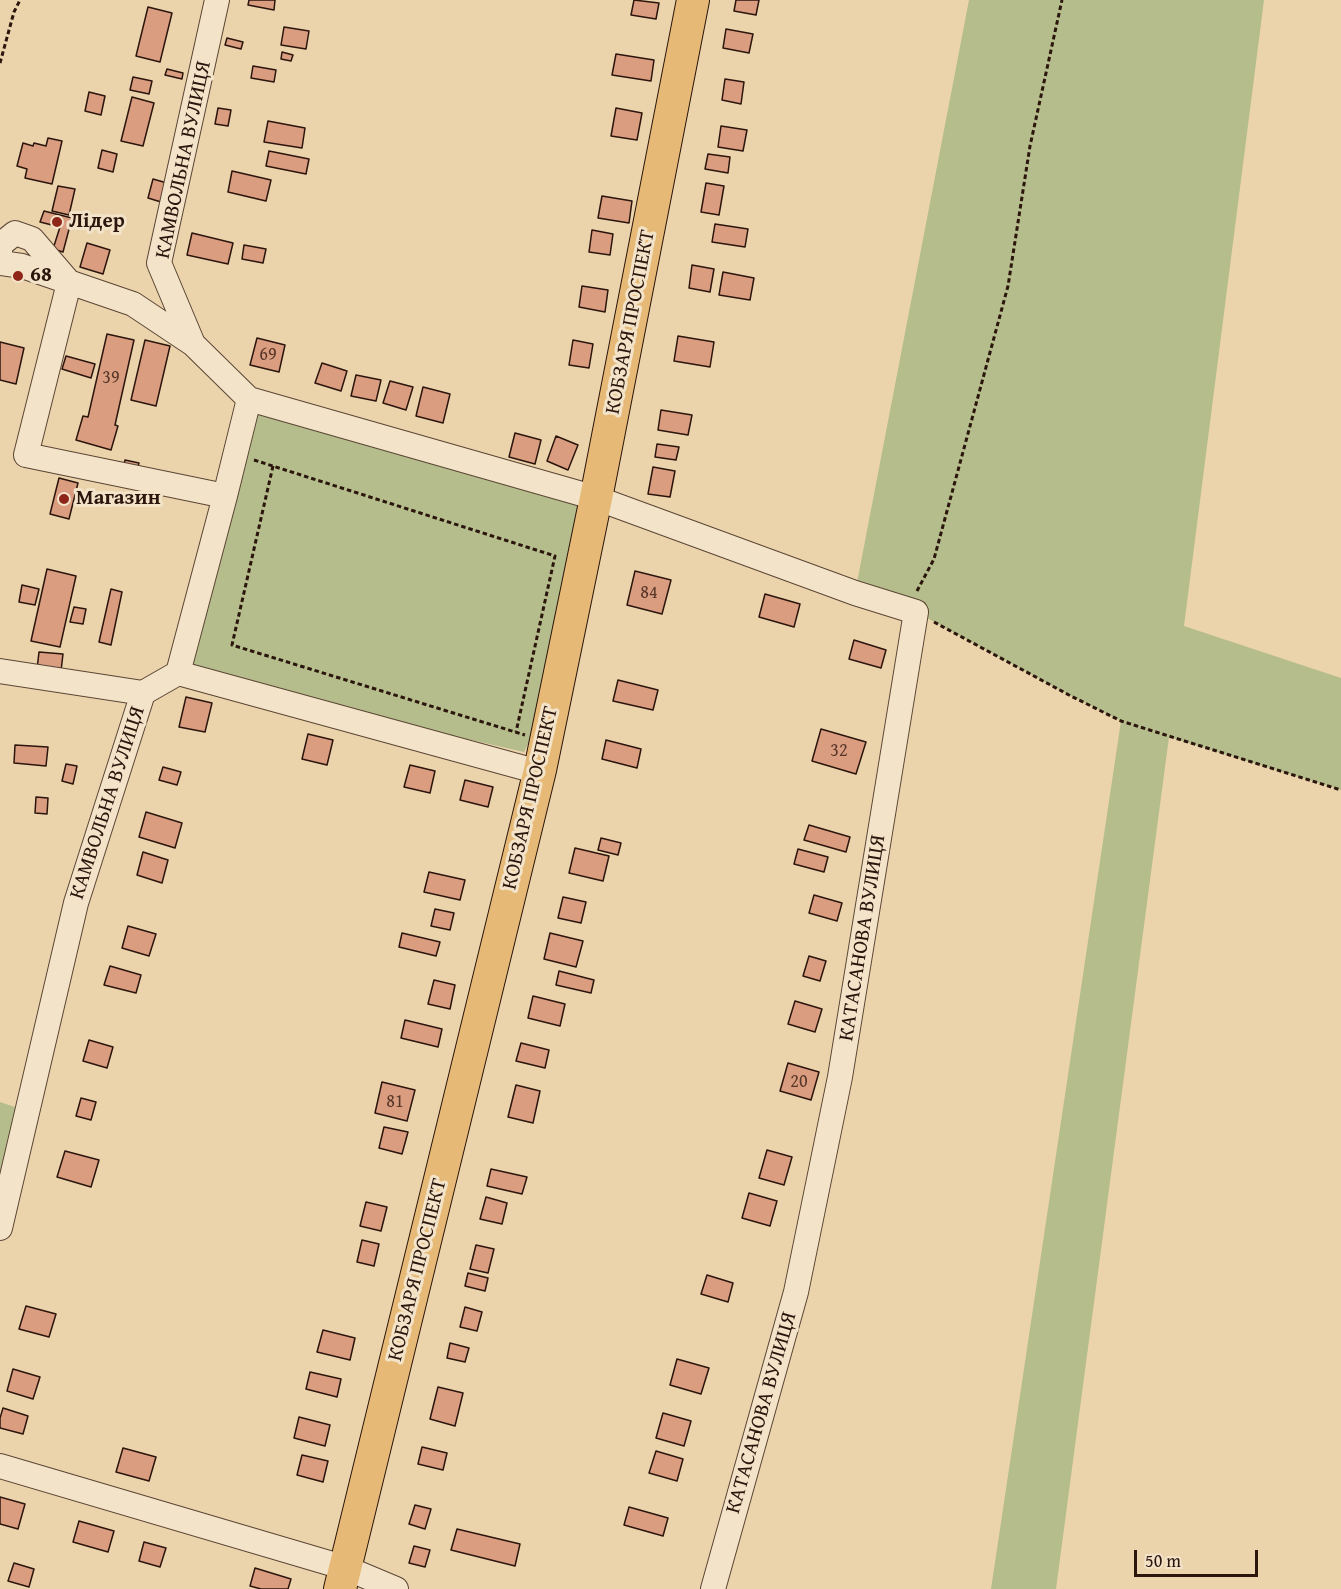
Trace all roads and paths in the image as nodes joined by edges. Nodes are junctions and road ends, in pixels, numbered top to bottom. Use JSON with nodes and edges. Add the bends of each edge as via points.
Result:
{"nodes":[{"id":1,"x":20,"y":0,"type":"edge"},
{"id":2,"x":217,"y":0,"type":"edge"},
{"id":3,"x":693,"y":0,"type":"edge"},
{"id":4,"x":1062,"y":0,"type":"edge"},
{"id":5,"x":0,"y":63,"type":"edge"},
{"id":6,"x":0,"y":253,"type":"edge"},
{"id":7,"x":0,"y":263,"type":"edge"},
{"id":8,"x":69,"y":282,"type":"junction"},
{"id":9,"x":193,"y":344,"type":"junction"},
{"id":10,"x":249,"y":399,"type":"junction"},
{"id":11,"x":235,"y":455,"type":"junction"},
{"id":12,"x":273,"y":466,"type":"junction"},
{"id":13,"x":225,"y":496,"type":"junction"},
{"id":14,"x":597,"y":498,"type":"junction"},
{"id":15,"x":910,"y":610,"type":"junction"},
{"id":16,"x":0,"y":671,"type":"edge"},
{"id":17,"x":178,"y":673,"type":"junction"},
{"id":18,"x":143,"y":693,"type":"junction"},
{"id":19,"x":516,"y":732,"type":"junction"},
{"id":20,"x":532,"y":736,"type":"dead end"},
{"id":21,"x":539,"y":772,"type":"junction"},
{"id":22,"x":1341,"y":790,"type":"edge"},
{"id":23,"x":0,"y":1228,"type":"edge"},
{"id":24,"x":0,"y":1466,"type":"edge"},
{"id":25,"x":343,"y":1579,"type":"edge"},
{"id":26,"x":396,"y":1589,"type":"edge"},
{"id":27,"x":713,"y":1589,"type":"edge"}],
"edges":[{"from":1,"to":5,"type":"path"},
{"from":2,"to":9,"type":"street","name":"КАМВОЛЬНА ВУЛИЦЯ","via":[[159,263]]},
{"from":3,"to":14,"type":"main road","name":"КОБЗАРЯ ПРОСПЕКТ"},
{"from":4,"to":15,"type":"path","via":[[1030,146],[1008,286],[934,559]]},
{"from":6,"to":8,"type":"street","via":[[0,245],[15,233],[32,239]]},
{"from":7,"to":8,"type":"street"},
{"from":8,"to":9,"type":"street","via":[[133,304]]},
{"from":8,"to":13,"type":"street","via":[[26,455]]},
{"from":9,"to":10,"type":"street","name":"КАМВОЛЬНА ВУЛИЦЯ"},
{"from":10,"to":11,"type":"street"},
{"from":10,"to":14,"type":"street","name":"КАМВОЛЬНА ВУЛИЦЯ"},
{"from":11,"to":12,"type":"path"},
{"from":11,"to":13,"type":"street"},
{"from":12,"to":19,"type":"path","via":[[555,556]]},
{"from":12,"to":19,"type":"path","via":[[232,645]]},
{"from":13,"to":17,"type":"street"},
{"from":14,"to":15,"type":"street"},
{"from":14,"to":21,"type":"main road","name":"КОБЗАРЯ ПРОСПЕКТ"},
{"from":15,"to":22,"type":"path","via":[[1121,721]]},
{"from":15,"to":27,"type":"street","name":"КАТАСАНОВА ВУЛИЦЯ","via":[[840,1077],[796,1292]]},
{"from":16,"to":18,"type":"street"},
{"from":17,"to":18,"type":"street","name":"КАМВОЛЬНА ВУЛИЦЯ"},
{"from":17,"to":21,"type":"street"},
{"from":18,"to":23,"type":"street","name":"КАМВОЛЬНА ВУЛИЦЯ","via":[[76,903]]},
{"from":19,"to":20,"type":"path"},
{"from":21,"to":25,"type":"main road","name":"КОБЗАРЯ ПРОСПЕКТ"},
{"from":24,"to":25,"type":"street"},
{"from":25,"to":26,"type":"street"}]}
